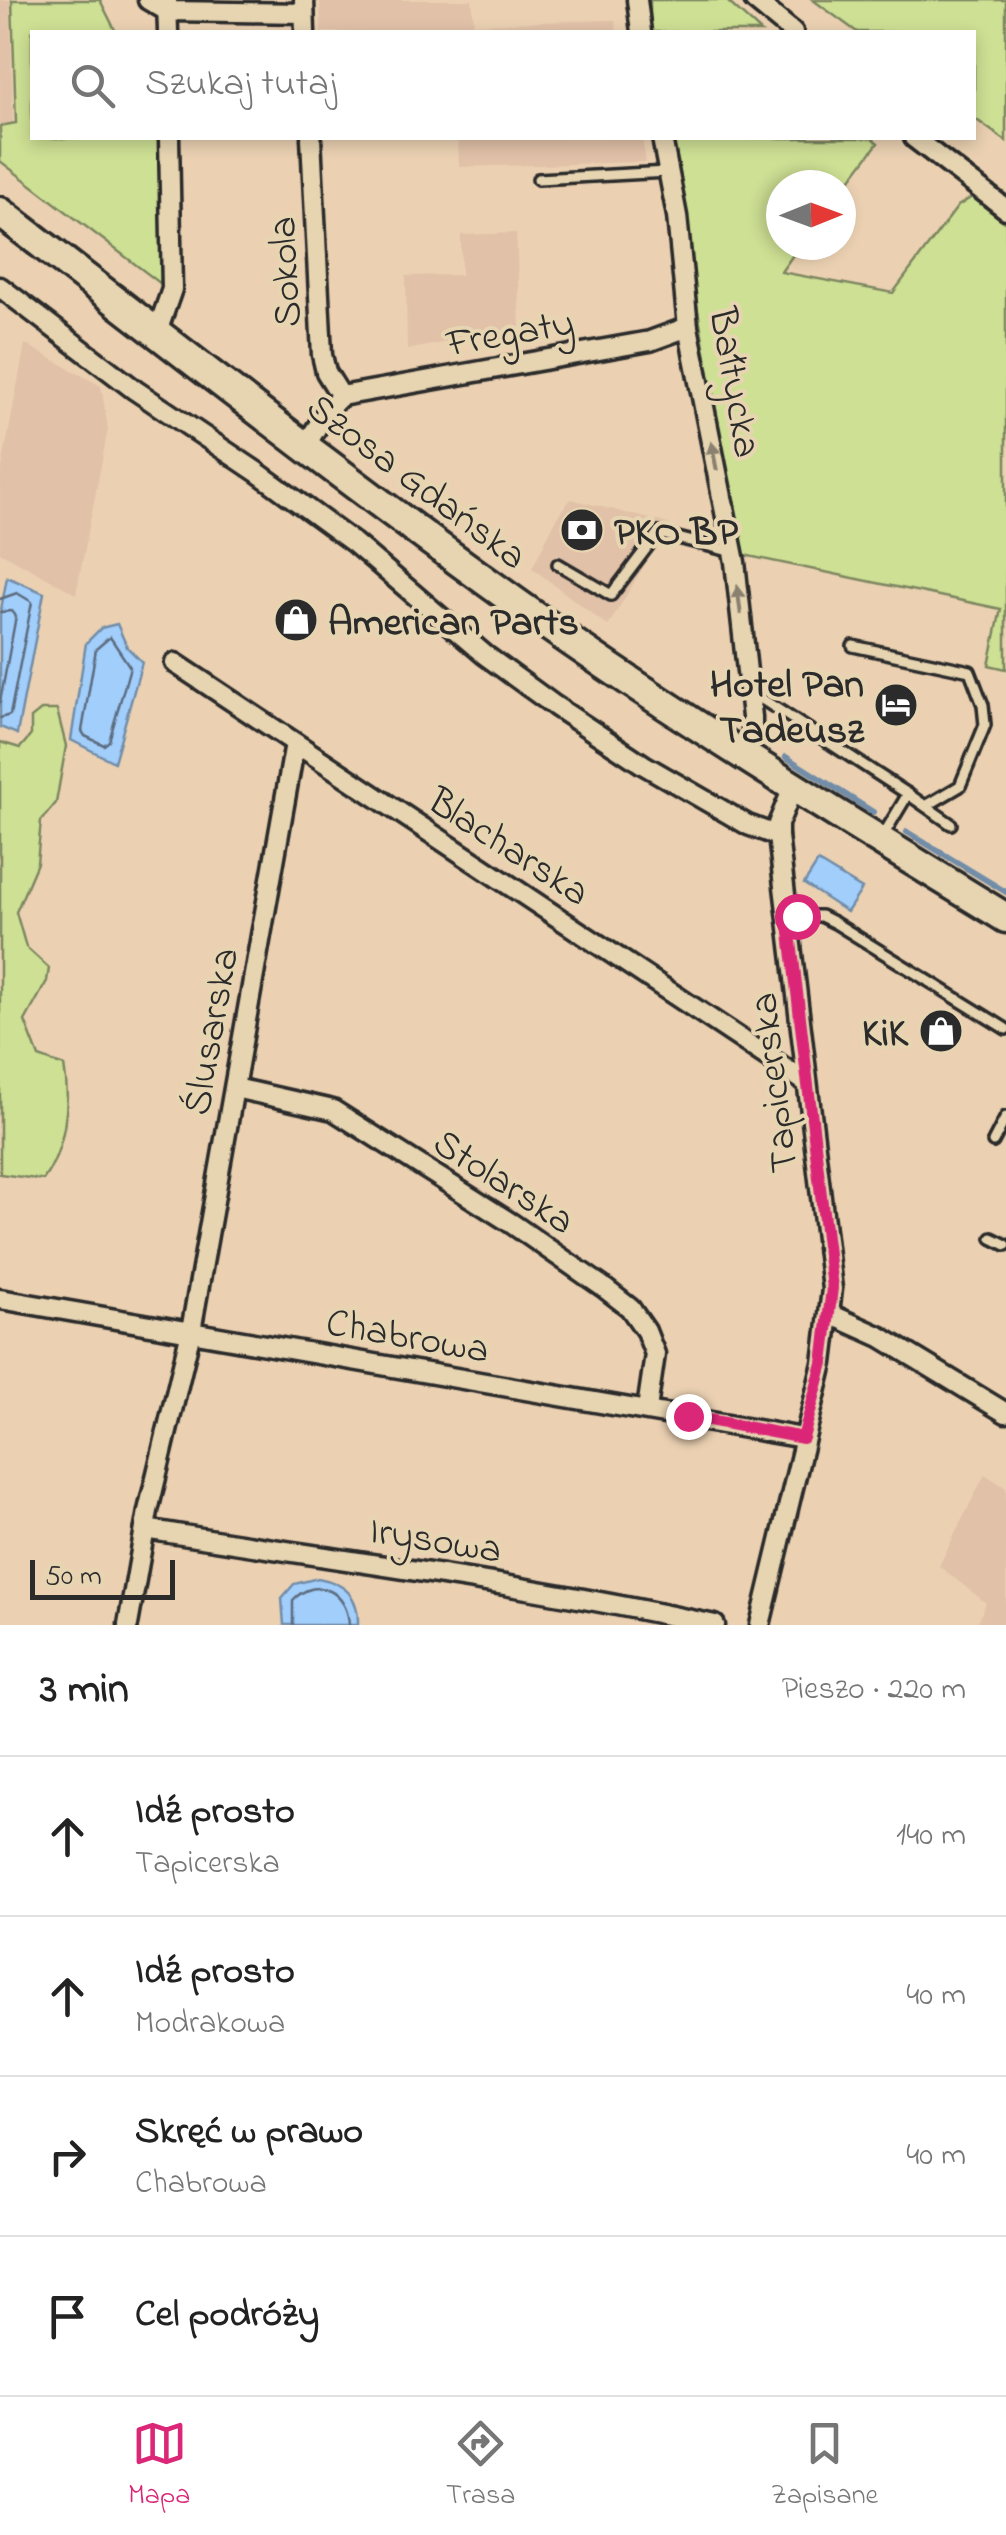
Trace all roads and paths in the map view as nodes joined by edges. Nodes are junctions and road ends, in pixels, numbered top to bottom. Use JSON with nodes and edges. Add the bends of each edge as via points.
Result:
{"nodes":[{"id":1,"x":148,"y":0,"type":"edge"},
{"id":2,"x":637,"y":0,"type":"edge"},
{"id":3,"x":754,"y":0,"type":"edge"},
{"id":4,"x":167,"y":6,"type":"edge"},
{"id":5,"x":305,"y":15,"type":"edge"},
{"id":6,"x":641,"y":30,"type":"edge"},
{"id":7,"x":791,"y":30,"type":"edge"},
{"id":8,"x":169,"y":140,"type":"edge"},
{"id":9,"x":311,"y":140,"type":"edge"},
{"id":10,"x":662,"y":140,"type":"edge"},
{"id":11,"x":917,"y":140,"type":"edge"},
{"id":12,"x":670,"y":172,"type":"junction"},
{"id":13,"x":538,"y":180,"type":"dead end"},
{"id":14,"x":1006,"y":210,"type":"edge"},
{"id":15,"x":0,"y":212,"type":"edge"},
{"id":16,"x":0,"y":287,"type":"edge"},
{"id":17,"x":688,"y":327,"type":"junction"},
{"id":18,"x":158,"y":332,"type":"junction"},
{"id":19,"x":341,"y":396,"type":"junction"},
{"id":20,"x":304,"y":446,"type":"junction"},
{"id":21,"x":733,"y":552,"type":"junction"},
{"id":22,"x":558,"y":564,"type":"dead end"},
{"id":23,"x":853,"y":646,"type":"dead end"},
{"id":24,"x":175,"y":663,"type":"dead end"},
{"id":25,"x":750,"y":691,"type":"junction"},
{"id":26,"x":295,"y":744,"type":"junction"},
{"id":27,"x":746,"y":757,"type":"junction"},
{"id":28,"x":793,"y":788,"type":"junction"},
{"id":29,"x":908,"y":794,"type":"junction"},
{"id":30,"x":926,"y":806,"type":"junction"},
{"id":31,"x":951,"y":824,"type":"dead end"},
{"id":32,"x":778,"y":836,"type":"junction"},
{"id":33,"x":880,"y":841,"type":"junction"},
{"id":34,"x":788,"y":916,"type":"junction"},
{"id":35,"x":1006,"y":918,"type":"edge"},
{"id":36,"x":1006,"y":1029,"type":"edge"},
{"id":37,"x":808,"y":1083,"type":"junction"},
{"id":38,"x":235,"y":1088,"type":"junction"},
{"id":39,"x":1006,"y":1117,"type":"edge"},
{"id":40,"x":993,"y":1142,"type":"dead end"},
{"id":41,"x":992,"y":1238,"type":"dead end"},
{"id":42,"x":1006,"y":1245,"type":"edge"},
{"id":43,"x":0,"y":1299,"type":"edge"},
{"id":44,"x":830,"y":1314,"type":"junction"},
{"id":45,"x":191,"y":1331,"type":"junction"},
{"id":46,"x":647,"y":1409,"type":"junction"},
{"id":47,"x":1006,"y":1413,"type":"edge"},
{"id":48,"x":803,"y":1438,"type":"junction"},
{"id":49,"x":145,"y":1529,"type":"junction"},
{"id":50,"x":128,"y":1625,"type":"edge"},
{"id":51,"x":716,"y":1625,"type":"edge"},
{"id":52,"x":760,"y":1625,"type":"edge"}],
"edges":[{"from":1,"to":4,"type":"street"},
{"from":2,"to":6,"type":"street"},
{"from":3,"to":7,"type":"street"},
{"from":4,"to":5,"type":"street"},
{"from":8,"to":18,"type":"street","via":[[172,289]]},
{"from":9,"to":19,"type":"street","name":"Sokola","via":[[322,355]]},
{"from":10,"to":12,"type":"street","name":"Bałtycka"},
{"from":11,"to":14,"type":"street"},
{"from":12,"to":13,"type":"lane"},
{"from":12,"to":17,"type":"street","name":"Bałtycka"},
{"from":15,"to":18,"type":"main road","name":"Szosa Gdańska"},
{"from":16,"to":32,"type":"street","via":[[354,543],[555,706],[644,765]]},
{"from":17,"to":19,"type":"street","name":"Fregaty","via":[[650,342]]},
{"from":21,"to":17,"type":"street","name":"Bałtycka","one_way":true},
{"from":18,"to":20,"type":"main road","name":"Szosa Gdańska"},
{"from":19,"to":20,"type":"street"},
{"from":20,"to":27,"type":"main road","name":"Szosa Gdańska","via":[[538,619]]},
{"from":21,"to":22,"type":"lane","via":[[658,533],[611,595]]},
{"from":25,"to":21,"type":"street","name":"Bałtycka","one_way":true},
{"from":23,"to":30,"type":"lane","via":[[970,672],[984,725],[960,786]]},
{"from":24,"to":26,"type":"street","name":"Blacharska"},
{"from":25,"to":27,"type":"street","name":"Bałtycka","via":[[753,726]]},
{"from":25,"to":29,"type":"lane"},
{"from":26,"to":37,"type":"street","name":"Blacharska"},
{"from":26,"to":38,"type":"street","name":"Ślusarska"},
{"from":27,"to":28,"type":"main road","name":"Szosa Gdańska"},
{"from":28,"to":32,"type":"street","name":"Tapicerska"},
{"from":28,"to":33,"type":"main road","name":"Szosa Gdańska"},
{"from":29,"to":30,"type":"lane"},
{"from":29,"to":33,"type":"lane"},
{"from":30,"to":31,"type":"lane"},
{"from":32,"to":34,"type":"street","name":"Tapicerska"},
{"from":33,"to":35,"type":"main road","name":"Szosa Gdańska"},
{"from":34,"to":36,"type":"lane","via":[[835,923]]},
{"from":34,"to":37,"type":"street","name":"Tapicerska"},
{"from":37,"to":44,"type":"street","name":"Tapicerska"},
{"from":38,"to":45,"type":"street","name":"Ślusarska"},
{"from":38,"to":46,"type":"street","name":"Stolarska","via":[[333,1110],[630,1308],[655,1354]]},
{"from":39,"to":40,"type":"lane"},
{"from":41,"to":42,"type":"lane"},
{"from":43,"to":45,"type":"street","name":"Chabrowa"},
{"from":44,"to":47,"type":"street","via":[[882,1337]]},
{"from":44,"to":48,"type":"street","name":"Tapicerska"},
{"from":45,"to":46,"type":"street","name":"Chabrowa"},
{"from":45,"to":49,"type":"street","name":"Ślusarska"},
{"from":46,"to":48,"type":"street","name":"Chabrowa"},
{"from":48,"to":52,"type":"street","name":"Tapicerska"},
{"from":49,"to":50,"type":"street","name":"Ślusarska"},
{"from":49,"to":51,"type":"street","name":"Irysowa","via":[[598,1599]]}]}
